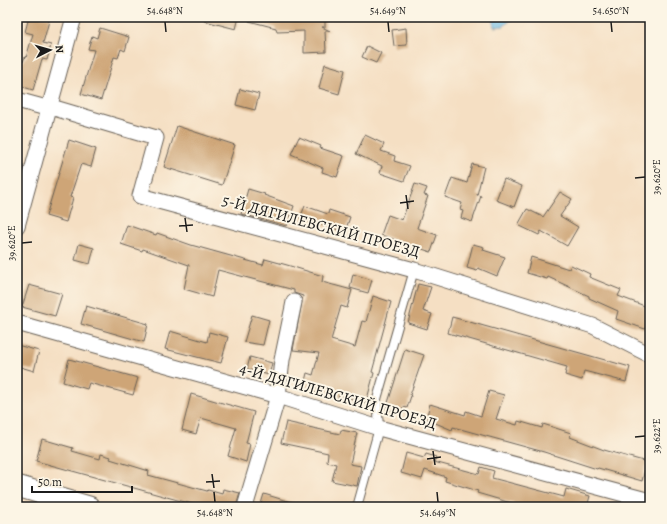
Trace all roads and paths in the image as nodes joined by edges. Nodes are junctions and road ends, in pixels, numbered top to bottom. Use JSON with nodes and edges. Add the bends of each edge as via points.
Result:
{"nodes":[{"id":1,"x":74,"y":17,"type":"edge"},
{"id":2,"x":17,"y":100,"type":"edge"},
{"id":3,"x":51,"y":108,"type":"junction"},
{"id":4,"x":17,"y":226,"type":"edge"},
{"id":5,"x":414,"y":270,"type":"junction"},
{"id":6,"x":294,"y":302,"type":"dead end"},
{"id":7,"x":17,"y":323,"type":"edge"},
{"id":8,"x":650,"y":355,"type":"edge"},
{"id":9,"x":278,"y":396,"type":"junction"},
{"id":10,"x":379,"y":428,"type":"junction"},
{"id":11,"x":17,"y":486,"type":"edge"},
{"id":12,"x":650,"y":501,"type":"edge"},
{"id":13,"x":89,"y":507,"type":"edge"},
{"id":14,"x":245,"y":507,"type":"edge"},
{"id":15,"x":357,"y":507,"type":"edge"}],
"edges":[{"from":1,"to":3,"type":"street"},
{"from":2,"to":3,"type":"street"},
{"from":3,"to":4,"type":"street"},
{"from":3,"to":5,"type":"street","name":"5-Й ДЯГИЛЕВСКИЙ ПРОЕЗД","via":[[156,138],[140,196]]},
{"from":5,"to":8,"type":"street","name":"5-Й ДЯГИЛЕВСКИЙ ПРОЕЗД","via":[[593,326]]},
{"from":5,"to":10,"type":"lane","via":[[377,399]]},
{"from":6,"to":9,"type":"street","via":[[282,360]]},
{"from":7,"to":9,"type":"street","name":"4-Й ДЯГИЛЕВСКИЙ ПРОЕЗД"},
{"from":9,"to":10,"type":"street","name":"4-Й ДЯГИЛЕВСКИЙ ПРОЕЗД"},
{"from":9,"to":14,"type":"street"},
{"from":10,"to":12,"type":"street","name":"4-Й ДЯГИЛЕВСКИЙ ПРОЕЗД"},
{"from":10,"to":15,"type":"lane"},
{"from":11,"to":13,"type":"street"}]}
